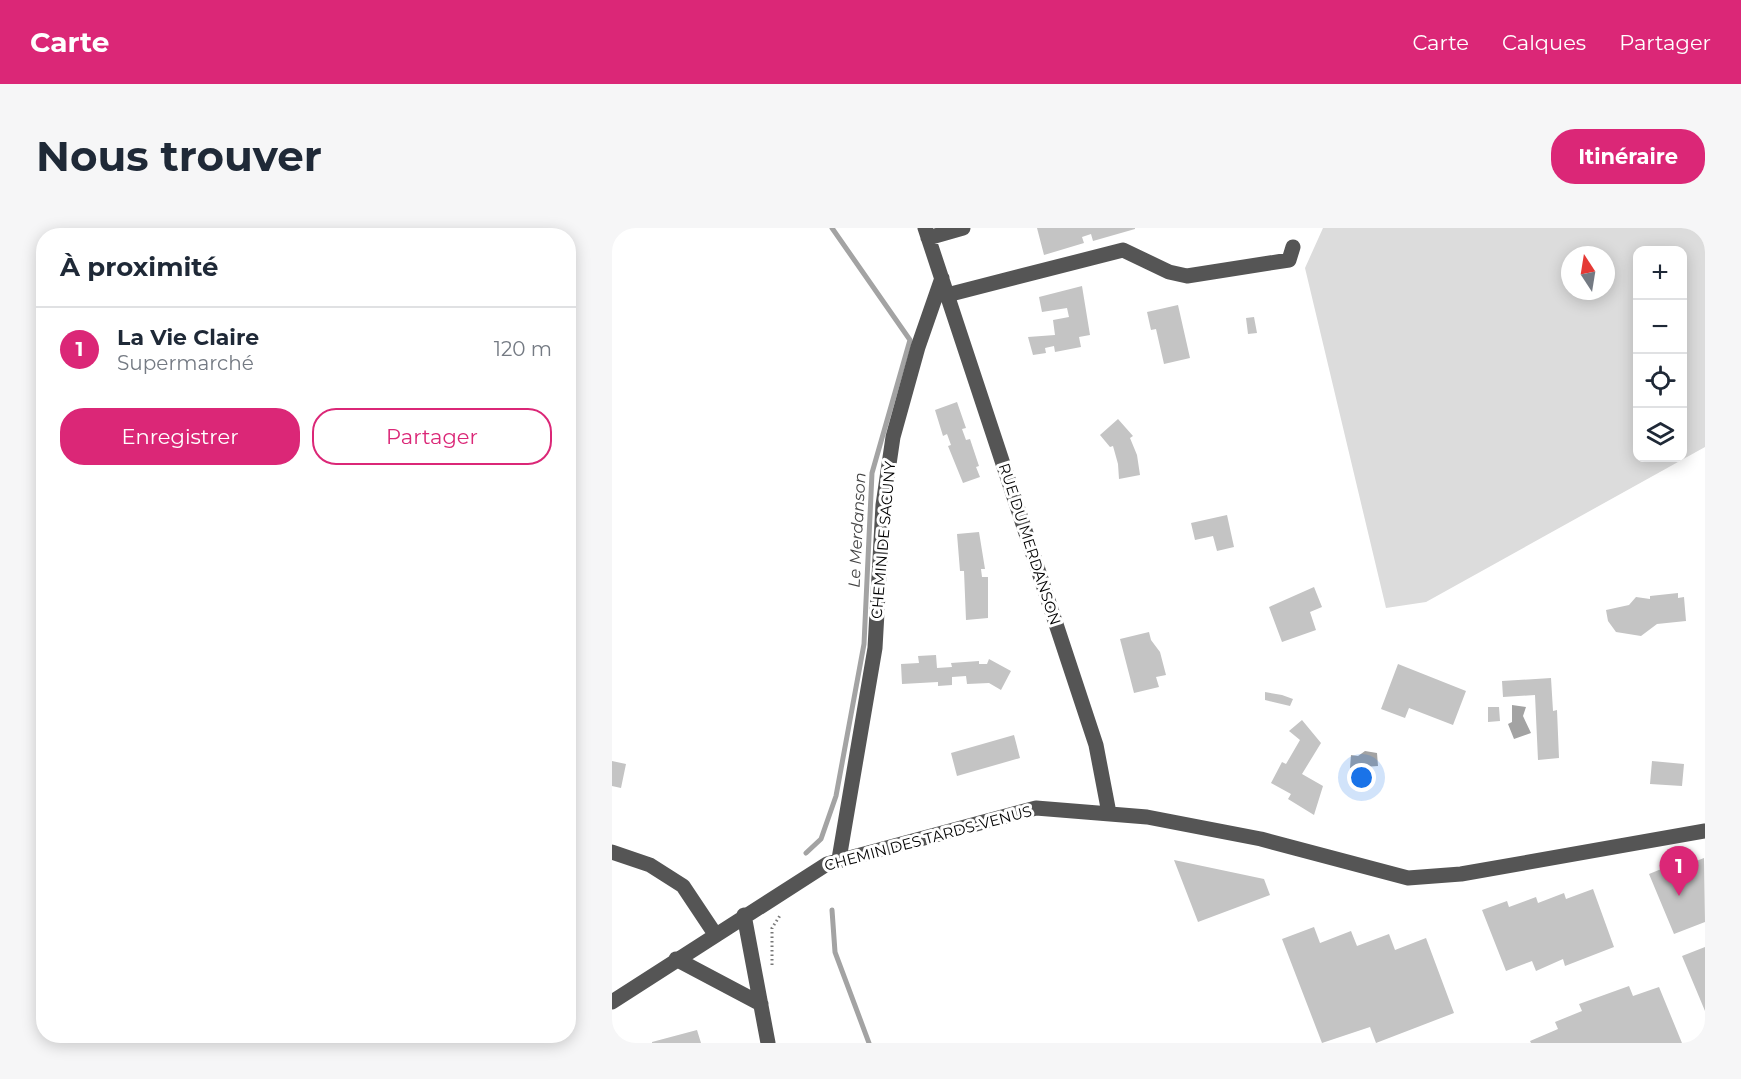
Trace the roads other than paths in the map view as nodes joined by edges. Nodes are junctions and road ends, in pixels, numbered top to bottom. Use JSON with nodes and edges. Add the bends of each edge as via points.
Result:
{"nodes":[{"id":1,"x":963,"y":228,"type":"edge"},
{"id":2,"x":926,"y":233,"type":"edge"},
{"id":3,"x":1293,"y":248,"type":"dead end"},
{"id":4,"x":942,"y":278,"type":"junction"},
{"id":5,"x":947,"y":295,"type":"junction"},
{"id":6,"x":1110,"y":813,"type":"junction"},
{"id":7,"x":1705,"y":831,"type":"edge"},
{"id":8,"x":612,"y":852,"type":"edge"},
{"id":9,"x":833,"y":861,"type":"junction"},
{"id":10,"x":744,"y":915,"type":"junction"},
{"id":11,"x":715,"y":934,"type":"junction"},
{"id":12,"x":676,"y":959,"type":"junction"},
{"id":13,"x":612,"y":1002,"type":"edge"},
{"id":14,"x":761,"y":1004,"type":"junction"},
{"id":15,"x":768,"y":1043,"type":"edge"}],
"edges":[{"from":1,"to":2,"type":"street"},
{"from":2,"to":4,"type":"street"},
{"from":3,"to":5,"type":"street","via":[[1288,260],[1187,276],[1169,273],[1124,250]]},
{"from":4,"to":5,"type":"street","name":"RUE DU MERDANSON"},
{"from":4,"to":9,"type":"street","name":"CHEMIN DE SACUNY","via":[[892,437],[883,505],[874,648]]},
{"from":5,"to":6,"type":"street","name":"RUE DU MERDANSON","via":[[1096,745]]},
{"from":6,"to":7,"type":"street","name":"CHEMIN DES TARDS-VENUS","via":[[1261,839],[1407,878],[1461,874]]},
{"from":6,"to":9,"type":"street","name":"CHEMIN DES TARDS-VENUS","via":[[1036,808]]},
{"from":8,"to":11,"type":"street","via":[[650,865],[683,886]]},
{"from":9,"to":10,"type":"street","name":"CHEMIN DES TARDS-VENUS"},
{"from":10,"to":11,"type":"street","name":"CHEMIN DES TARDS-VENUS"},
{"from":10,"to":14,"type":"street"},
{"from":11,"to":12,"type":"street","name":"CHEMIN DES TARDS-VENUS"},
{"from":12,"to":13,"type":"street","name":"CHEMIN DES TARDS-VENUS"},
{"from":12,"to":14,"type":"street"},
{"from":14,"to":15,"type":"street"}]}
